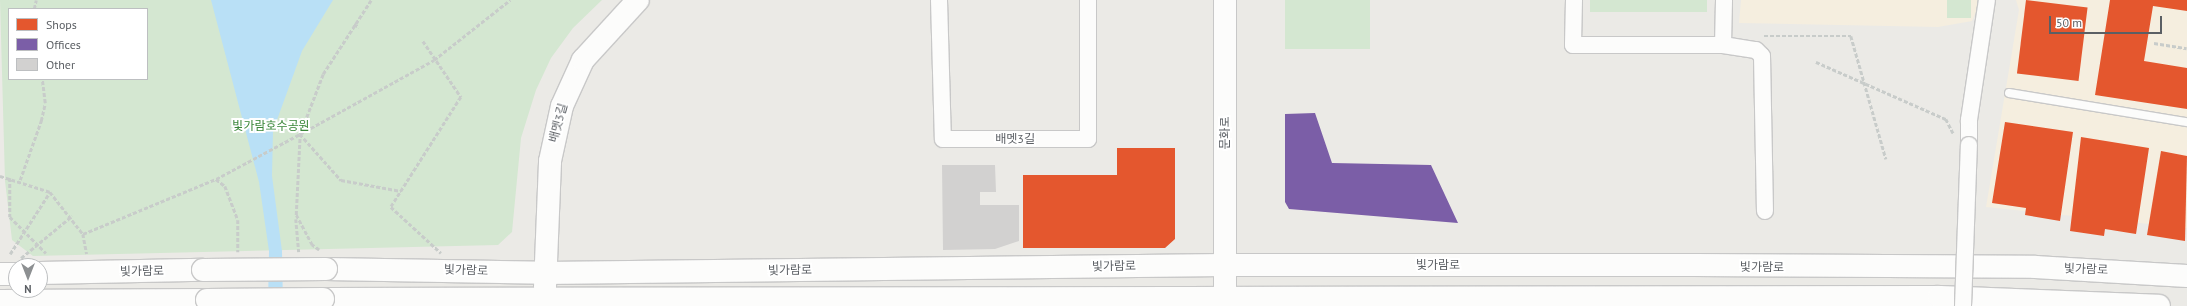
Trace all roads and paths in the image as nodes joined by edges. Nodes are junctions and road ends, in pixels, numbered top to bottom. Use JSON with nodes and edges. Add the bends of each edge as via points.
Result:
{"nodes":[{"id":1,"x":371,"y":0,"type":"edge"},
{"id":2,"x":510,"y":0,"type":"edge"},
{"id":3,"x":638,"y":0,"type":"edge"},
{"id":4,"x":940,"y":0,"type":"edge"},
{"id":5,"x":1088,"y":0,"type":"edge"},
{"id":6,"x":1225,"y":0,"type":"edge"},
{"id":7,"x":1574,"y":0,"type":"edge"},
{"id":8,"x":1724,"y":0,"type":"edge"},
{"id":9,"x":1987,"y":0,"type":"edge"},
{"id":10,"x":354,"y":24,"type":"junction"},
{"id":11,"x":359,"y":28,"type":"dead end"},
{"id":12,"x":1755,"y":36,"type":"dead end"},
{"id":13,"x":423,"y":41,"type":"dead end"},
{"id":14,"x":2154,"y":43,"type":"dead end"},
{"id":15,"x":1723,"y":45,"type":"junction"},
{"id":16,"x":2187,"y":48,"type":"edge"},
{"id":17,"x":434,"y":60,"type":"junction"},
{"id":18,"x":1816,"y":62,"type":"dead end"},
{"id":19,"x":42,"y":80,"type":"edge"},
{"id":20,"x":1864,"y":84,"type":"junction"},
{"id":21,"x":2009,"y":93,"type":"dead end"},
{"id":22,"x":2187,"y":122,"type":"edge"},
{"id":23,"x":300,"y":134,"type":"junction"},
{"id":24,"x":1969,"y":139,"type":"junction"},
{"id":25,"x":1886,"y":159,"type":"dead end"},
{"id":26,"x":0,"y":176,"type":"edge"},
{"id":27,"x":10,"y":178,"type":"junction"},
{"id":28,"x":216,"y":179,"type":"junction"},
{"id":29,"x":20,"y":180,"type":"junction"},
{"id":30,"x":50,"y":192,"type":"junction"},
{"id":31,"x":401,"y":192,"type":"junction"},
{"id":32,"x":1765,"y":211,"type":"dead end"},
{"id":33,"x":72,"y":216,"type":"junction"},
{"id":34,"x":24,"y":233,"type":"junction"},
{"id":35,"x":83,"y":234,"type":"junction"},
{"id":36,"x":37,"y":245,"type":"junction"},
{"id":37,"x":51,"y":254,"type":"dead end"},
{"id":38,"x":80,"y":254,"type":"dead end"},
{"id":39,"x":87,"y":254,"type":"junction"},
{"id":40,"x":238,"y":254,"type":"dead end"},
{"id":41,"x":444,"y":256,"type":"dead end"},
{"id":42,"x":16,"y":258,"type":"edge"},
{"id":43,"x":21,"y":258,"type":"edge"},
{"id":44,"x":87,"y":258,"type":"dead end"},
{"id":45,"x":324,"y":260,"type":"junction"},
{"id":46,"x":1224,"y":265,"type":"junction"},
{"id":47,"x":48,"y":273,"type":"edge"},
{"id":48,"x":545,"y":273,"type":"junction"},
{"id":49,"x":2187,"y":276,"type":"edge"},
{"id":50,"x":0,"y":301,"type":"edge"},
{"id":51,"x":1225,"y":302,"type":"edge"},
{"id":52,"x":545,"y":303,"type":"edge"},
{"id":53,"x":1963,"y":306,"type":"edge"},
{"id":54,"x":2159,"y":306,"type":"edge"}],
"edges":[{"from":1,"to":10,"type":"path"},
{"from":2,"to":17,"type":"path"},
{"from":3,"to":48,"type":"main road","name":"배멧3길","via":[[583,60],[562,106],[551,142]]},
{"from":4,"to":5,"type":"street","name":"배멧3길","via":[[943,139],[1088,139]]},
{"from":6,"to":46,"type":"main road","name":"문화로"},
{"from":7,"to":15,"type":"street","via":[[1572,45]]},
{"from":8,"to":15,"type":"street"},
{"from":9,"to":24,"type":"street"},
{"from":10,"to":11,"type":"path"},
{"from":10,"to":23,"type":"path","via":[[323,74]]},
{"from":12,"to":20,"type":"path","via":[[1851,36]]},
{"from":13,"to":17,"type":"path"},
{"from":14,"to":16,"type":"path"},
{"from":15,"to":32,"type":"street","via":[[1756,50],[1762,56]]},
{"from":17,"to":23,"type":"path"},
{"from":17,"to":31,"type":"path","via":[[461,97]]},
{"from":18,"to":20,"type":"path"},
{"from":19,"to":29,"type":"path","via":[[45,103]]},
{"from":20,"to":24,"type":"path","via":[[1946,119],[1953,133]]},
{"from":20,"to":25,"type":"path"},
{"from":21,"to":22,"type":"lane"},
{"from":23,"to":28,"type":"path"},
{"from":23,"to":31,"type":"path","via":[[341,180]]},
{"from":23,"to":45,"type":"path","via":[[296,215],[312,245]]},
{"from":24,"to":53,"type":"street","bridge":true},
{"from":26,"to":27,"type":"path"},
{"from":27,"to":29,"type":"path"},
{"from":27,"to":34,"type":"path","via":[[10,218]]},
{"from":28,"to":35,"type":"path"},
{"from":28,"to":40,"type":"path","via":[[225,186],[238,220]]},
{"from":29,"to":30,"type":"path"},
{"from":30,"to":33,"type":"path"},
{"from":30,"to":34,"type":"path"},
{"from":31,"to":41,"type":"path","via":[[391,208]]},
{"from":33,"to":35,"type":"path"},
{"from":33,"to":36,"type":"path"},
{"from":34,"to":36,"type":"path"},
{"from":34,"to":42,"type":"path"},
{"from":35,"to":39,"type":"path"},
{"from":36,"to":37,"type":"path","via":[[44,254]]},
{"from":36,"to":43,"type":"path"},
{"from":38,"to":39,"type":"path"},
{"from":39,"to":44,"type":"path"},
{"from":45,"to":47,"type":"main road","name":"빛가람로","bridge":true,"via":[[204,270]]},
{"from":45,"to":48,"type":"main road","name":"빛가람로"},
{"from":46,"to":48,"type":"main road","name":"빛가람로"},
{"from":46,"to":49,"type":"main road","name":"빛가람로","via":[[2035,267]]},
{"from":46,"to":51,"type":"main road","name":"문화로"},
{"from":48,"to":52,"type":"main road","name":"배멧3길"},
{"from":50,"to":52,"type":"main road","bridge":true,"via":[[322,299]]},
{"from":51,"to":52,"type":"main road"},
{"from":51,"to":54,"type":"main road","via":[[1939,297]]}]}
